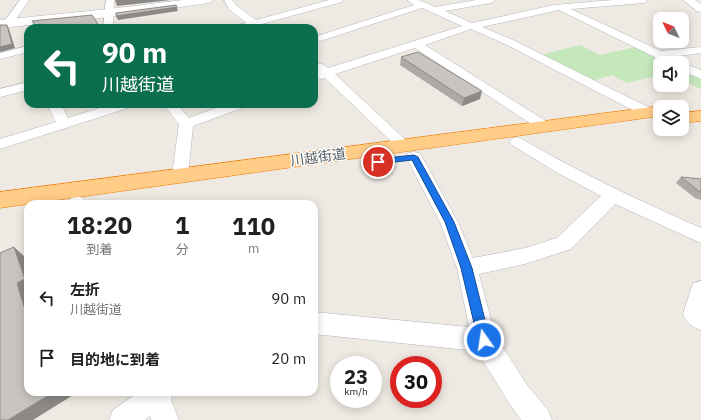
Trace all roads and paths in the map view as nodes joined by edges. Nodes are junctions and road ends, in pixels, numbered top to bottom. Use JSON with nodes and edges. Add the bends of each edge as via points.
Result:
{"nodes":[{"id":1,"x":25,"y":0,"type":"edge"},
{"id":2,"x":110,"y":0,"type":"edge"},
{"id":3,"x":209,"y":0,"type":"edge"},
{"id":4,"x":228,"y":0,"type":"edge"},
{"id":5,"x":339,"y":0,"type":"edge"},
{"id":6,"x":411,"y":0,"type":"edge"},
{"id":7,"x":491,"y":0,"type":"edge"},
{"id":8,"x":548,"y":0,"type":"edge"},
{"id":9,"x":644,"y":0,"type":"edge"},
{"id":10,"x":688,"y":0,"type":"edge"},
{"id":11,"x":624,"y":1,"type":"edge"},
{"id":12,"x":423,"y":5,"type":"junction"},
{"id":13,"x":561,"y":8,"type":"junction"},
{"id":14,"x":701,"y":9,"type":"edge"},
{"id":15,"x":435,"y":10,"type":"junction"},
{"id":16,"x":109,"y":13,"type":"junction"},
{"id":17,"x":4,"y":23,"type":"edge"},
{"id":18,"x":108,"y":24,"type":"edge"},
{"id":19,"x":255,"y":24,"type":"edge"},
{"id":20,"x":264,"y":24,"type":"edge"},
{"id":21,"x":472,"y":26,"type":"junction"},
{"id":22,"x":318,"y":39,"type":"edge"},
{"id":23,"x":416,"y":44,"type":"junction"},
{"id":24,"x":24,"y":50,"type":"edge"},
{"id":25,"x":701,"y":50,"type":"edge"},
{"id":26,"x":659,"y":55,"type":"joint"},
{"id":27,"x":0,"y":56,"type":"edge"},
{"id":28,"x":689,"y":69,"type":"edge"},
{"id":29,"x":320,"y":75,"type":"edge"},
{"id":30,"x":701,"y":75,"type":"edge"},
{"id":31,"x":24,"y":87,"type":"edge"},
{"id":32,"x":0,"y":94,"type":"edge"},
{"id":33,"x":701,"y":105,"type":"edge"},
{"id":34,"x":689,"y":107,"type":"edge"},
{"id":35,"x":56,"y":108,"type":"edge"},
{"id":36,"x":114,"y":108,"type":"edge"},
{"id":37,"x":173,"y":108,"type":"edge"},
{"id":38,"x":229,"y":108,"type":"edge"},
{"id":39,"x":653,"y":114,"type":"edge"},
{"id":40,"x":653,"y":115,"type":"edge"},
{"id":41,"x":653,"y":116,"type":"edge"},
{"id":42,"x":701,"y":116,"type":"edge"},
{"id":43,"x":689,"y":117,"type":"edge"},
{"id":44,"x":64,"y":124,"type":"junction"},
{"id":45,"x":186,"y":124,"type":"junction"},
{"id":46,"x":544,"y":126,"type":"junction"},
{"id":47,"x":517,"y":142,"type":"junction"},
{"id":48,"x":0,"y":144,"type":"edge"},
{"id":49,"x":409,"y":151,"type":"junction"},
{"id":50,"x":180,"y":175,"type":"junction"},
{"id":51,"x":612,"y":196,"type":"junction"},
{"id":52,"x":0,"y":200,"type":"edge"},
{"id":53,"x":93,"y":200,"type":"edge"},
{"id":54,"x":24,"y":211,"type":"edge"},
{"id":55,"x":0,"y":214,"type":"edge"},
{"id":56,"x":701,"y":236,"type":"edge"},
{"id":57,"x":467,"y":268,"type":"junction"},
{"id":58,"x":701,"y":290,"type":"edge"},
{"id":59,"x":701,"y":320,"type":"edge"},
{"id":60,"x":318,"y":323,"type":"edge"},
{"id":61,"x":484,"y":340,"type":"junction"},
{"id":62,"x":154,"y":396,"type":"edge"},
{"id":63,"x":159,"y":396,"type":"edge"},
{"id":64,"x":123,"y":420,"type":"edge"},
{"id":65,"x":165,"y":420,"type":"edge"},
{"id":66,"x":538,"y":420,"type":"edge"}],
"edges":[{"from":1,"to":17,"type":"street"},
{"from":2,"to":16,"type":"street"},
{"from":3,"to":16,"type":"street"},
{"from":4,"to":19,"type":"street","via":[[232,7]]},
{"from":5,"to":20,"type":"street"},
{"from":6,"to":12,"type":"street"},
{"from":7,"to":15,"type":"street"},
{"from":8,"to":13,"type":"street"},
{"from":9,"to":11,"type":"street"},
{"from":10,"to":14,"type":"street"},
{"from":11,"to":13,"type":"street"},
{"from":12,"to":15,"type":"street"},
{"from":12,"to":22,"type":"street"},
{"from":13,"to":21,"type":"street"},
{"from":13,"to":26,"type":"street"},
{"from":15,"to":21,"type":"street"},
{"from":16,"to":17,"type":"street"},
{"from":16,"to":18,"type":"street"},
{"from":21,"to":23,"type":"street"},
{"from":21,"to":39,"type":"street"},
{"from":23,"to":29,"type":"street"},
{"from":23,"to":46,"type":"street"},
{"from":24,"to":27,"type":"street"},
{"from":25,"to":26,"type":"street"},
{"from":28,"to":30,"type":"street"},
{"from":29,"to":49,"type":"street"},
{"from":31,"to":32,"type":"street"},
{"from":33,"to":34,"type":"highway"},
{"from":35,"to":44,"type":"street"},
{"from":36,"to":44,"type":"street"},
{"from":37,"to":45,"type":"street"},
{"from":38,"to":45,"type":"street"},
{"from":40,"to":46,"type":"highway","name":"川越街道"},
{"from":41,"to":47,"type":"highway","name":"川越街道"},
{"from":42,"to":43,"type":"highway"},
{"from":44,"to":48,"type":"street"},
{"from":45,"to":50,"type":"street"},
{"from":46,"to":49,"type":"highway","name":"川越街道"},
{"from":47,"to":49,"type":"highway","name":"川越街道"},
{"from":47,"to":51,"type":"street"},
{"from":49,"to":50,"type":"highway","name":"川越街道"},
{"from":49,"to":53,"type":"highway","name":"川越街道"},
{"from":49,"to":57,"type":"street","via":[[449,222]]},
{"from":50,"to":52,"type":"highway","name":"川越街道"},
{"from":51,"to":56,"type":"street"},
{"from":51,"to":57,"type":"street","via":[[564,244],[526,256]]},
{"from":54,"to":55,"type":"highway"},
{"from":57,"to":61,"type":"street"},
{"from":58,"to":59,"type":"street","via":[[694,314]]},
{"from":60,"to":61,"type":"street"},
{"from":61,"to":66,"type":"street","via":[[518,394]]},
{"from":62,"to":64,"type":"street"},
{"from":63,"to":65,"type":"street"}]}
